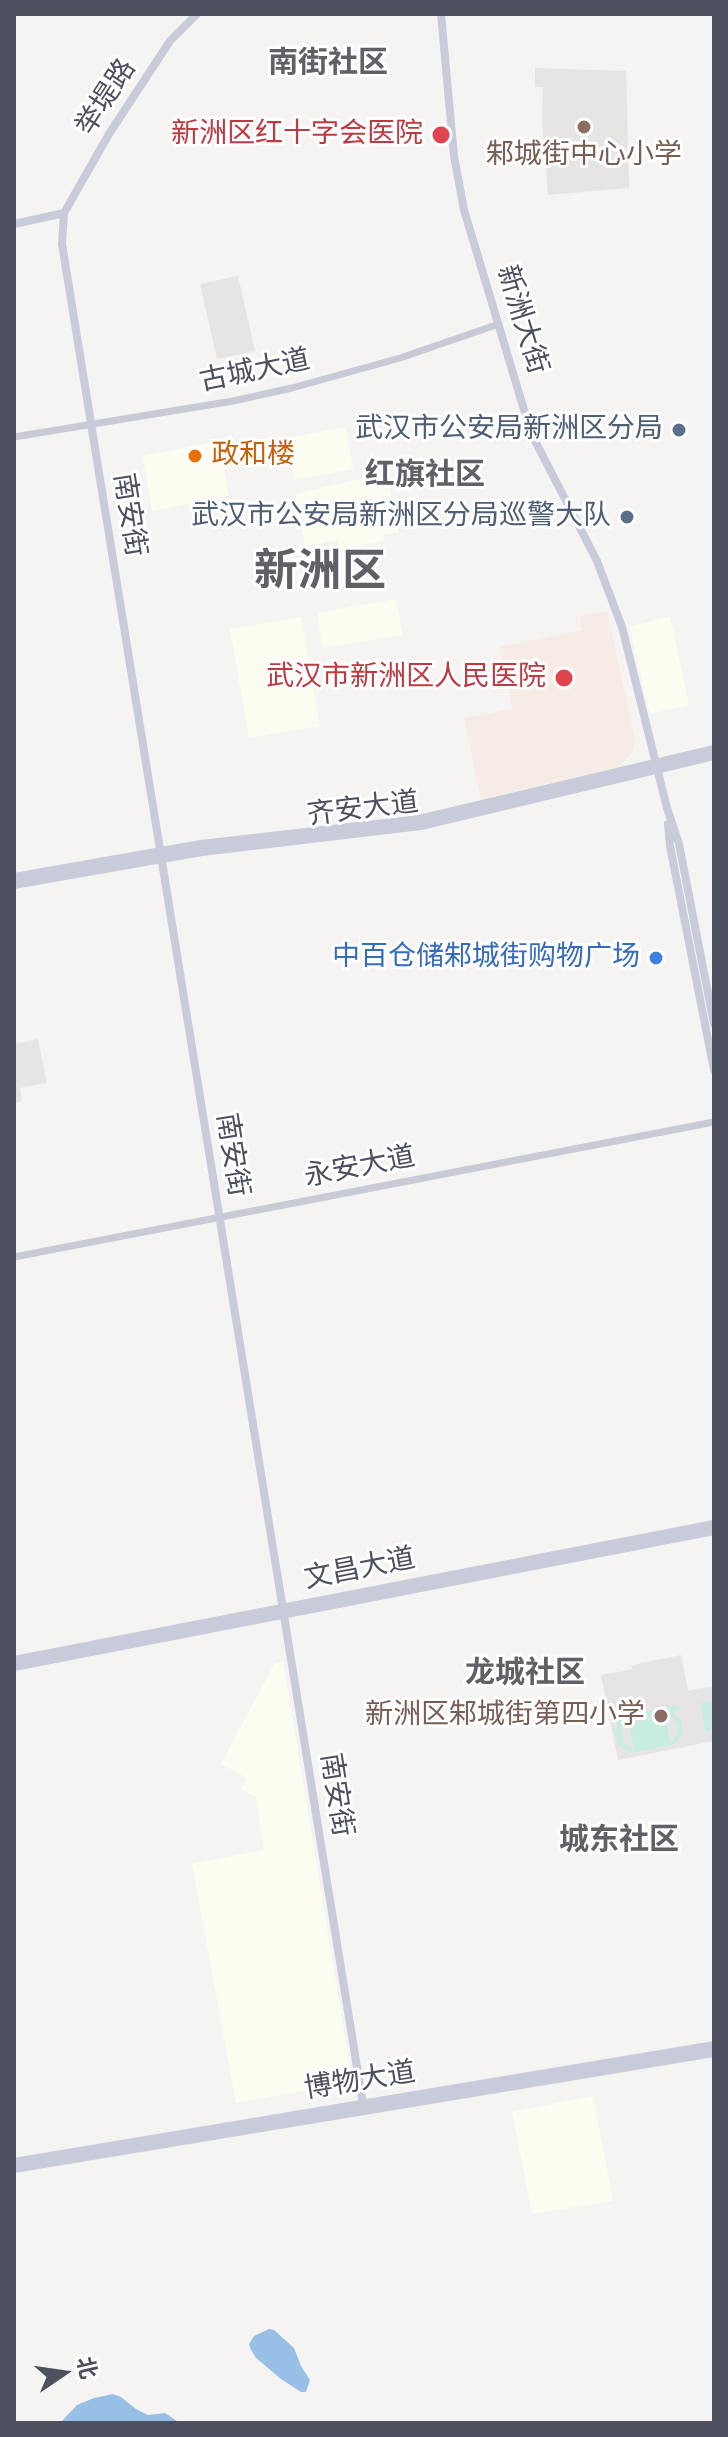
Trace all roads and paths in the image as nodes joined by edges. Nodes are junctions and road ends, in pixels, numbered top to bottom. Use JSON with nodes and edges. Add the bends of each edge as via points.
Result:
{"nodes":[{"id":1,"x":197,"y":14,"type":"edge"},
{"id":2,"x":441,"y":14,"type":"edge"},
{"id":3,"x":64,"y":213,"type":"junction"},
{"id":4,"x":14,"y":224,"type":"edge"},
{"id":5,"x":499,"y":324,"type":"junction"},
{"id":6,"x":91,"y":423,"type":"junction"},
{"id":7,"x":14,"y":437,"type":"edge"},
{"id":8,"x":714,"y":749,"type":"edge"},
{"id":9,"x":714,"y":756,"type":"edge"},
{"id":10,"x":657,"y":765,"type":"junction"},
{"id":11,"x":667,"y":808,"type":"junction"},
{"id":12,"x":160,"y":854,"type":"junction"},
{"id":13,"x":14,"y":877,"type":"edge"},
{"id":14,"x":14,"y":885,"type":"edge"},
{"id":15,"x":714,"y":1024,"type":"edge"},
{"id":16,"x":714,"y":1070,"type":"edge"},
{"id":17,"x":714,"y":1122,"type":"edge"},
{"id":18,"x":219,"y":1217,"type":"junction"},
{"id":19,"x":14,"y":1257,"type":"edge"},
{"id":20,"x":714,"y":1524,"type":"edge"},
{"id":21,"x":714,"y":1531,"type":"edge"},
{"id":22,"x":283,"y":1611,"type":"junction"},
{"id":23,"x":14,"y":1660,"type":"edge"},
{"id":24,"x":14,"y":1667,"type":"edge"},
{"id":25,"x":714,"y":2045,"type":"edge"},
{"id":26,"x":714,"y":2053,"type":"edge"},
{"id":27,"x":363,"y":2104,"type":"junction"},
{"id":28,"x":14,"y":2162,"type":"edge"},
{"id":29,"x":14,"y":2169,"type":"edge"}],
"edges":[{"from":1,"to":3,"type":"main road","name":"举堤路","via":[[170,41]]},
{"from":2,"to":5,"type":"main road","name":"新洲大街","via":[[457,175]]},
{"from":3,"to":4,"type":"main road"},
{"from":3,"to":6,"type":"main road","name":"南安街","via":[[62,244]]},
{"from":5,"to":6,"type":"street","name":"古城大道","via":[[292,388]]},
{"from":5,"to":10,"type":"main road","name":"新洲大街","via":[[531,433],[613,599]]},
{"from":6,"to":7,"type":"street","name":"古城大道"},
{"from":6,"to":12,"type":"main road","name":"南安街"},
{"from":8,"to":10,"type":"main road","name":"齐安大道"},
{"from":9,"to":10,"type":"main road","name":"齐安大道"},
{"from":10,"to":11,"type":"main road","name":"新洲大街"},
{"from":10,"to":12,"type":"main road","name":"齐安大道","via":[[419,819]]},
{"from":11,"to":15,"type":"main road","name":"新洲大街","via":[[679,844]]},
{"from":11,"to":16,"type":"main road","name":"新洲大街"},
{"from":12,"to":13,"type":"main road","name":"齐安大道"},
{"from":12,"to":14,"type":"main road","name":"齐安大道"},
{"from":12,"to":18,"type":"main road","name":"南安街"},
{"from":17,"to":18,"type":"street","name":"永安大道"},
{"from":18,"to":19,"type":"street","name":"永安大道"},
{"from":18,"to":22,"type":"main road","name":"南安街"},
{"from":20,"to":22,"type":"main road","name":"文昌大道"},
{"from":21,"to":22,"type":"main road","name":"文昌大道"},
{"from":22,"to":23,"type":"main road","name":"文昌大道"},
{"from":22,"to":24,"type":"main road","name":"文昌大道"},
{"from":22,"to":27,"type":"main road","name":"南安街"},
{"from":25,"to":27,"type":"main road","name":"博物大道"},
{"from":26,"to":29,"type":"main road","name":"博物大道"},
{"from":27,"to":28,"type":"main road","name":"博物大道"}]}
